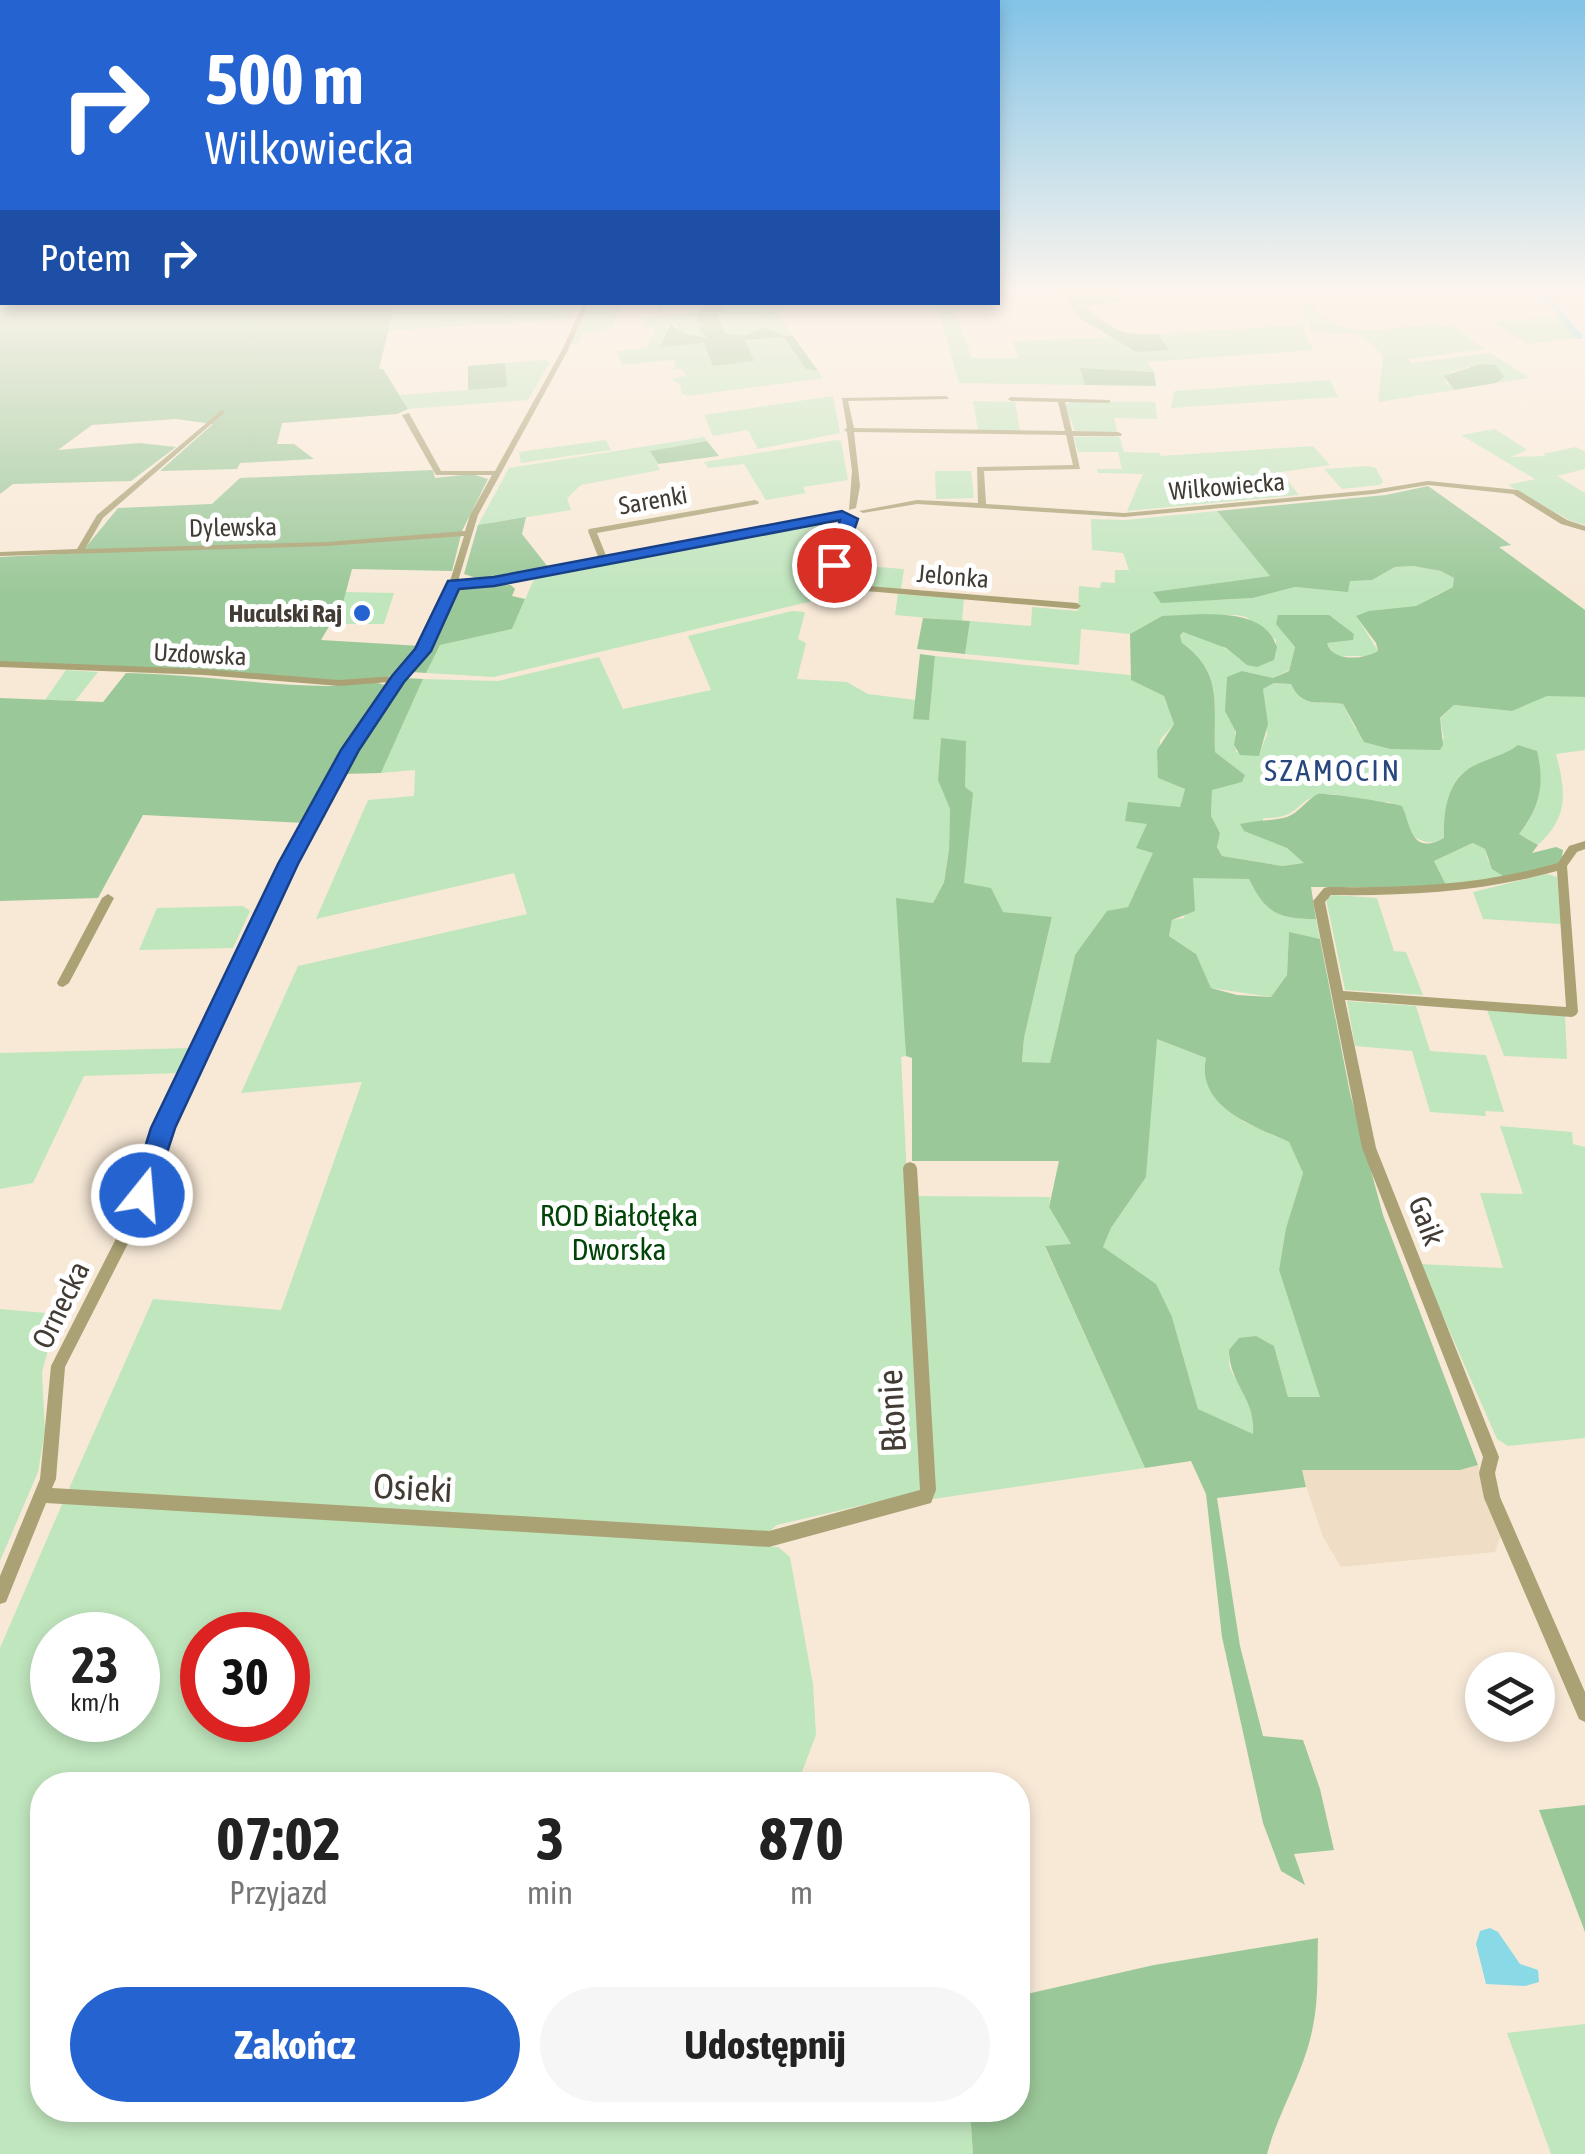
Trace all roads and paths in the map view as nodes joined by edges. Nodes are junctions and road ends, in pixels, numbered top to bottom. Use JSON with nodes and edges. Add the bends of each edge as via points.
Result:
{"nodes":[{"id":1,"x":538,"y":394,"type":"edge"},
{"id":2,"x":946,"y":398,"type":"dead end"},
{"id":3,"x":1011,"y":398,"type":"dead end"},
{"id":4,"x":1062,"y":400,"type":"junction"},
{"id":5,"x":1108,"y":401,"type":"dead end"},
{"id":6,"x":222,"y":412,"type":"dead end"},
{"id":7,"x":406,"y":414,"type":"dead end"},
{"id":8,"x":848,"y":430,"type":"junction"},
{"id":9,"x":1069,"y":433,"type":"junction"},
{"id":10,"x":1118,"y":434,"type":"dead end"},
{"id":11,"x":497,"y":472,"type":"junction"},
{"id":12,"x":755,"y":502,"type":"dead end"},
{"id":13,"x":982,"y":506,"type":"junction"},
{"id":14,"x":852,"y":508,"type":"junction"},
{"id":15,"x":864,"y":510,"type":"junction"},
{"id":16,"x":846,"y":517,"type":"junction"},
{"id":17,"x":1585,"y":528,"type":"edge"},
{"id":18,"x":466,"y":534,"type":"junction"},
{"id":19,"x":79,"y":552,"type":"junction"},
{"id":20,"x":0,"y":554,"type":"edge"},
{"id":21,"x":604,"y":562,"type":"junction"},
{"id":22,"x":453,"y":584,"type":"junction"},
{"id":23,"x":826,"y":585,"type":"junction"},
{"id":24,"x":821,"y":603,"type":"dead end"},
{"id":25,"x":1077,"y":606,"type":"dead end"},
{"id":26,"x":0,"y":664,"type":"edge"},
{"id":27,"x":398,"y":679,"type":"junction"},
{"id":28,"x":1585,"y":844,"type":"edge"},
{"id":29,"x":1562,"y":866,"type":"junction"},
{"id":30,"x":108,"y":898,"type":"dead end"},
{"id":31,"x":63,"y":983,"type":"dead end"},
{"id":32,"x":1341,"y":995,"type":"junction"},
{"id":33,"x":910,"y":1168,"type":"dead end"},
{"id":34,"x":43,"y":1495,"type":"junction"},
{"id":35,"x":778,"y":1538,"type":"joint"},
{"id":36,"x":0,"y":1596,"type":"edge"},
{"id":37,"x":1585,"y":1713,"type":"edge"}],
"edges":[{"from":1,"to":11,"type":"street","name":"Ornecka"},
{"from":2,"to":8,"type":"street","via":[[844,398]]},
{"from":3,"to":4,"type":"street"},
{"from":4,"to":5,"type":"street"},
{"from":4,"to":9,"type":"street"},
{"from":6,"to":19,"type":"street","via":[[100,518]]},
{"from":7,"to":11,"type":"street","via":[[439,473]]},
{"from":8,"to":9,"type":"street"},
{"from":8,"to":14,"type":"street","via":[[856,480]]},
{"from":9,"to":10,"type":"street"},
{"from":9,"to":13,"type":"street","via":[[1076,468],[980,470]]},
{"from":11,"to":18,"type":"street","name":"Ornecka"},
{"from":12,"to":21,"type":"street","name":"Sarenki","via":[[592,531]]},
{"from":13,"to":15,"type":"street","name":"Wilkowiecka","via":[[909,502]]},
{"from":13,"to":17,"type":"street","name":"Wilkowiecka","via":[[1124,515],[1428,483],[1515,492]]},
{"from":14,"to":15,"type":"street"},
{"from":14,"to":16,"type":"street"},
{"from":15,"to":16,"type":"street","via":[[863,517]]},
{"from":16,"to":21,"type":"street"},
{"from":16,"to":23,"type":"street"},
{"from":18,"to":19,"type":"street","name":"Dylewska"},
{"from":18,"to":22,"type":"street","name":"Ornecka"},
{"from":19,"to":20,"type":"street","name":"Dylewska"},
{"from":21,"to":22,"type":"street"},
{"from":22,"to":27,"type":"street","name":"Ornecka","via":[[422,651]]},
{"from":23,"to":24,"type":"street"},
{"from":23,"to":25,"type":"street","name":"Jelonka"},
{"from":26,"to":27,"type":"street","name":"Uzdowska","via":[[339,683]]},
{"from":27,"to":34,"type":"street","name":"Ornecka","via":[[350,750],[272,895],[163,1128],[132,1222],[68,1342],[53,1389]]},
{"from":28,"to":29,"type":"street"},
{"from":29,"to":32,"type":"street","name":"Gaik","via":[[1435,893],[1328,891],[1319,901]]},
{"from":29,"to":32,"type":"street","via":[[1572,1012]]},
{"from":30,"to":31,"type":"street"},
{"from":32,"to":37,"type":"street","name":"Gaik","via":[[1369,1148],[1492,1457],[1492,1498]]},
{"from":33,"to":35,"type":"street","name":"Błonie","via":[[928,1493]]},
{"from":34,"to":35,"type":"street","name":"Osieki"},
{"from":34,"to":36,"type":"street","name":"Ornecka"}]}
